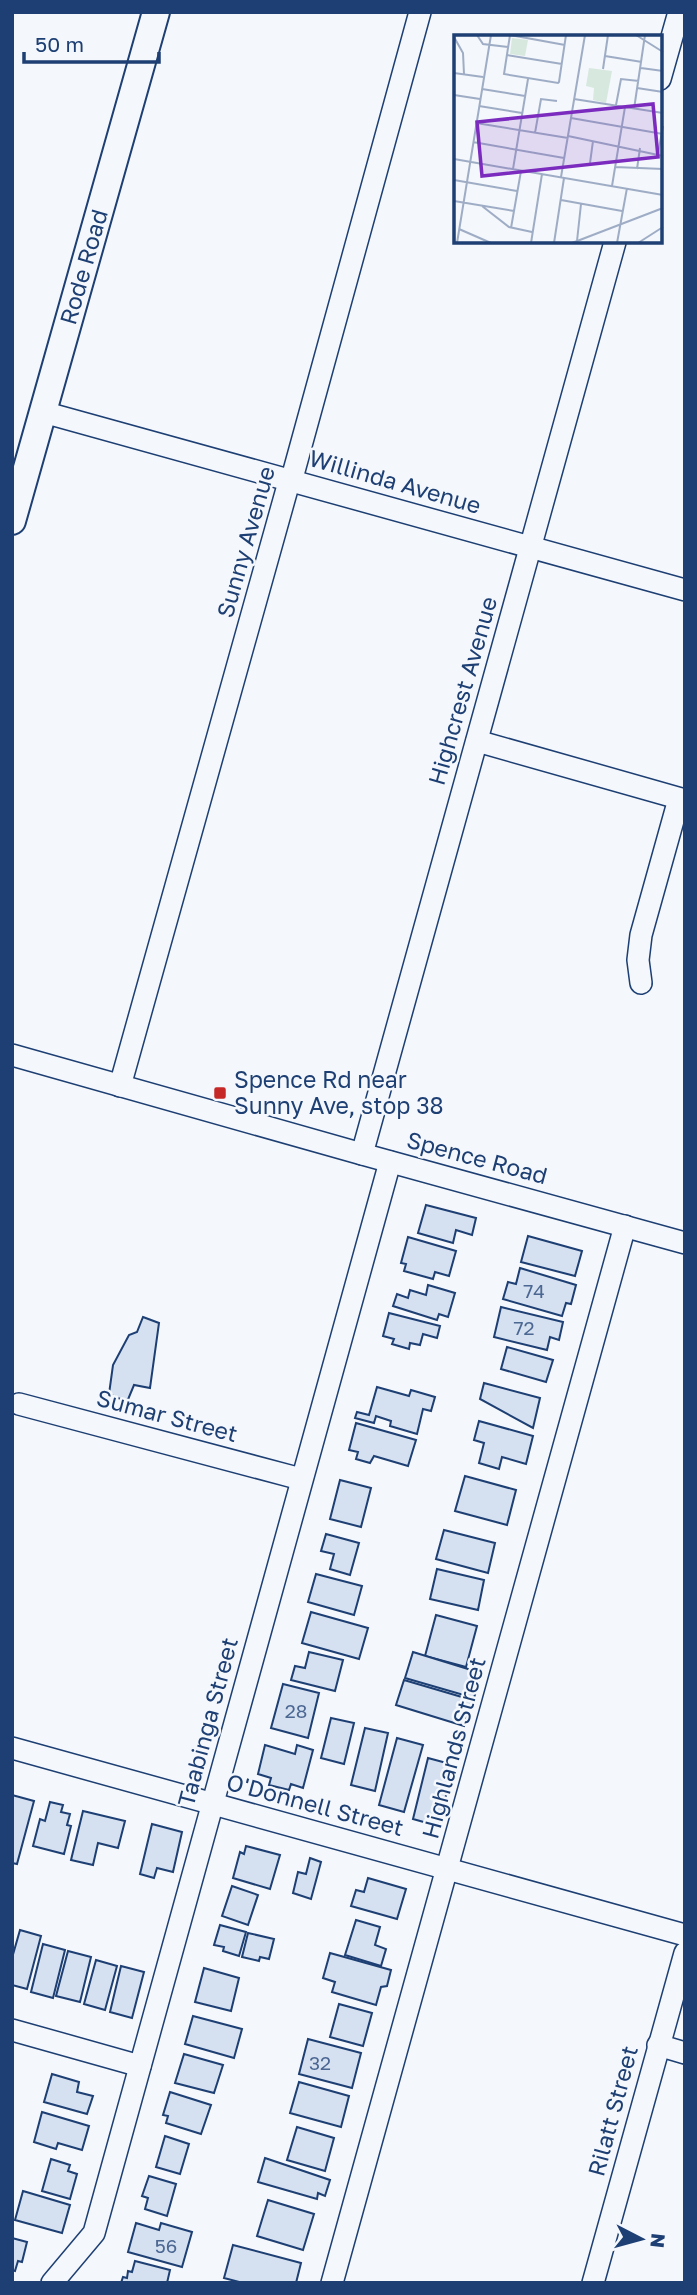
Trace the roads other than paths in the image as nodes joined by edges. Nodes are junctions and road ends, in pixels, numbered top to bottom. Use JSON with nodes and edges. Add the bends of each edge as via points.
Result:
{"nodes":[{"id":1,"x":156,"y":12,"type":"edge"},
{"id":2,"x":420,"y":12,"type":"edge"},
{"id":3,"x":679,"y":12,"type":"edge"},
{"id":4,"x":662,"y":72,"type":"edge"},
{"id":5,"x":615,"y":243,"type":"edge"},
{"id":6,"x":43,"y":412,"type":"junction"},
{"id":7,"x":291,"y":480,"type":"junction"},
{"id":8,"x":14,"y":509,"type":"edge"},
{"id":9,"x":530,"y":547,"type":"junction"},
{"id":10,"x":685,"y":590,"type":"edge"},
{"id":11,"x":477,"y":741,"type":"junction"},
{"id":12,"x":682,"y":799,"type":"edge"},
{"id":13,"x":641,"y":983,"type":"dead end"},
{"id":14,"x":12,"y":1055,"type":"edge"},
{"id":15,"x":120,"y":1086,"type":"junction"},
{"id":16,"x":362,"y":1154,"type":"junction"},
{"id":17,"x":390,"y":1162,"type":"junction"},
{"id":18,"x":625,"y":1226,"type":"junction"},
{"id":19,"x":685,"y":1243,"type":"edge"},
{"id":20,"x":19,"y":1404,"type":"dead end"},
{"id":21,"x":301,"y":1479,"type":"junction"},
{"id":22,"x":12,"y":1748,"type":"edge"},
{"id":23,"x":213,"y":1804,"type":"junction"},
{"id":24,"x":448,"y":1869,"type":"junction"},
{"id":25,"x":685,"y":1935,"type":"edge"},
{"id":26,"x":685,"y":1953,"type":"edge"},
{"id":27,"x":12,"y":2030,"type":"edge"},
{"id":28,"x":658,"y":2045,"type":"junction"},
{"id":29,"x":685,"y":2053,"type":"edge"},
{"id":30,"x":140,"y":2066,"type":"junction"},
{"id":31,"x":51,"y":2283,"type":"edge"},
{"id":32,"x":332,"y":2283,"type":"edge"},
{"id":33,"x":593,"y":2283,"type":"edge"}],
"edges":[{"from":1,"to":6,"type":"main road","name":"Rode Road"},
{"from":2,"to":7,"type":"street","name":"Sunny Avenue"},
{"from":3,"to":4,"type":"street"},
{"from":5,"to":9,"type":"street","name":"Highcrest Avenue"},
{"from":6,"to":7,"type":"street","name":"Willinda Avenue"},
{"from":6,"to":8,"type":"main road","name":"Rode Road"},
{"from":7,"to":9,"type":"street","name":"Willinda Avenue"},
{"from":7,"to":15,"type":"street","name":"Sunny Avenue"},
{"from":9,"to":10,"type":"street","name":"Willinda Avenue"},
{"from":9,"to":11,"type":"street","name":"Highcrest Avenue"},
{"from":11,"to":12,"type":"street"},
{"from":11,"to":16,"type":"street","name":"Highcrest Avenue"},
{"from":12,"to":13,"type":"street","via":[[640,935]]},
{"from":14,"to":15,"type":"street","name":"Spence Road"},
{"from":15,"to":16,"type":"street","name":"Spence Road"},
{"from":16,"to":17,"type":"street","name":"Spence Road"},
{"from":17,"to":18,"type":"street","name":"Spence Road"},
{"from":17,"to":21,"type":"street","name":"Taabinga Street"},
{"from":18,"to":19,"type":"street","name":"Spence Road"},
{"from":18,"to":24,"type":"street","name":"Highlands Street"},
{"from":20,"to":21,"type":"street","name":"Sumar Street"},
{"from":21,"to":23,"type":"street","name":"Taabinga Street"},
{"from":22,"to":23,"type":"street","name":"O'Donnell Street"},
{"from":23,"to":24,"type":"street","name":"O'Donnell Street"},
{"from":23,"to":30,"type":"street","name":"Taabinga Street"},
{"from":24,"to":25,"type":"street","name":"O'Donnell Street"},
{"from":24,"to":32,"type":"street","name":"Highlands Street"},
{"from":26,"to":28,"type":"street","name":"Rilatt Street"},
{"from":27,"to":30,"type":"street"},
{"from":28,"to":29,"type":"street"},
{"from":28,"to":33,"type":"street","name":"Rilatt Street"},
{"from":30,"to":31,"type":"street","name":"Taabinga Street","via":[[94,2232]]}]}
